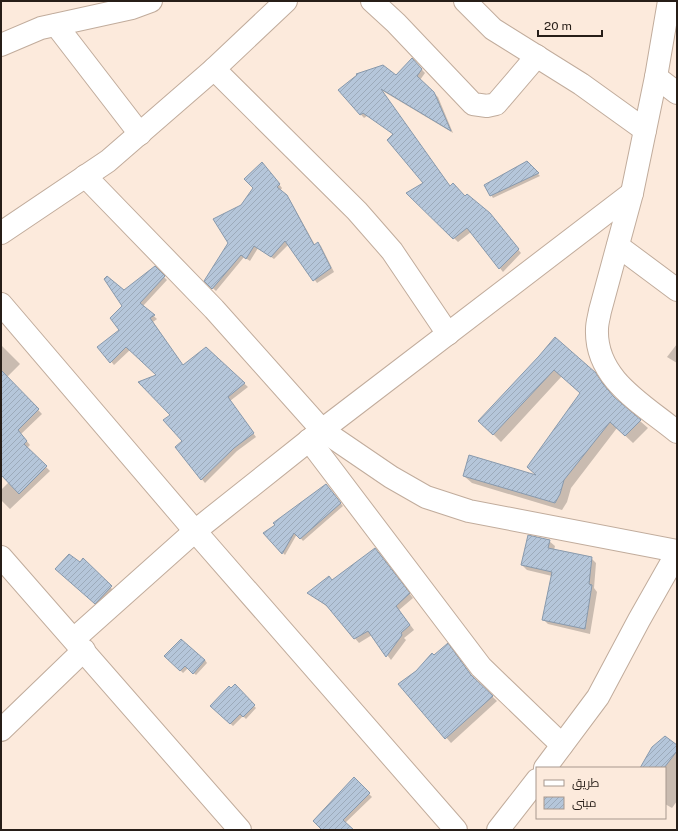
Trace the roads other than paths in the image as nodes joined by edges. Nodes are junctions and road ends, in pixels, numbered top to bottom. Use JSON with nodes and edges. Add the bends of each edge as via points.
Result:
{"nodes":[{"id":1,"x":286,"y":1,"type":"edge"},
{"id":2,"x":372,"y":1,"type":"edge"},
{"id":3,"x":465,"y":1,"type":"edge"},
{"id":4,"x":137,"y":3,"type":"edge"},
{"id":5,"x":671,"y":9,"type":"edge"},
{"id":6,"x":56,"y":25,"type":"junction"},
{"id":7,"x":1,"y":45,"type":"edge"},
{"id":8,"x":537,"y":56,"type":"junction"},
{"id":9,"x":214,"y":69,"type":"junction"},
{"id":10,"x":656,"y":77,"type":"junction"},
{"id":11,"x":677,"y":93,"type":"edge"},
{"id":12,"x":645,"y":130,"type":"junction"},
{"id":13,"x":140,"y":134,"type":"junction"},
{"id":14,"x":85,"y":176,"type":"junction"},
{"id":15,"x":632,"y":193,"type":"junction"},
{"id":16,"x":1,"y":232,"type":"edge"},
{"id":17,"x":618,"y":246,"type":"junction"},
{"id":18,"x":677,"y":290,"type":"edge"},
{"id":19,"x":1,"y":304,"type":"edge"},
{"id":20,"x":448,"y":334,"type":"junction"},
{"id":21,"x":677,"y":432,"type":"edge"},
{"id":22,"x":316,"y":435,"type":"junction"},
{"id":23,"x":194,"y":531,"type":"junction"},
{"id":24,"x":677,"y":552,"type":"edge"},
{"id":25,"x":1,"y":557,"type":"edge"},
{"id":26,"x":79,"y":644,"type":"junction"},
{"id":27,"x":1,"y":730,"type":"edge"},
{"id":28,"x":562,"y":745,"type":"junction"},
{"id":29,"x":547,"y":767,"type":"edge"},
{"id":30,"x":536,"y":781,"type":"edge"},
{"id":31,"x":240,"y":830,"type":"edge"},
{"id":32,"x":456,"y":830,"type":"edge"},
{"id":33,"x":498,"y":830,"type":"edge"}],
"edges":[{"from":1,"to":9,"type":"street"},
{"from":2,"to":8,"type":"street","via":[[473,104],[496,104]]},
{"from":3,"to":8,"type":"street","via":[[493,29]]},
{"from":4,"to":6,"type":"street"},
{"from":5,"to":10,"type":"street"},
{"from":6,"to":7,"type":"street","via":[[41,28]]},
{"from":6,"to":13,"type":"street"},
{"from":8,"to":12,"type":"street"},
{"from":9,"to":13,"type":"street"},
{"from":9,"to":20,"type":"street","via":[[357,211],[392,251]]},
{"from":10,"to":11,"type":"street"},
{"from":10,"to":12,"type":"street"},
{"from":12,"to":15,"type":"street"},
{"from":13,"to":14,"type":"street","via":[[108,161]]},
{"from":14,"to":16,"type":"street"},
{"from":14,"to":22,"type":"street","via":[[214,309]]},
{"from":15,"to":17,"type":"street"},
{"from":15,"to":20,"type":"street"},
{"from":17,"to":18,"type":"street"},
{"from":17,"to":21,"type":"street","via":[[599,316],[598,346],[613,379]]},
{"from":19,"to":23,"type":"street"},
{"from":20,"to":22,"type":"street"},
{"from":22,"to":23,"type":"street"},
{"from":22,"to":24,"type":"street","via":[[426,496],[469,511]]},
{"from":22,"to":28,"type":"street","via":[[481,666]]},
{"from":23,"to":26,"type":"street"},
{"from":23,"to":32,"type":"street"},
{"from":24,"to":28,"type":"street","via":[[598,697]]},
{"from":25,"to":26,"type":"street"},
{"from":26,"to":27,"type":"street"},
{"from":26,"to":31,"type":"street"},
{"from":28,"to":29,"type":"street"},
{"from":30,"to":33,"type":"street"}]}
